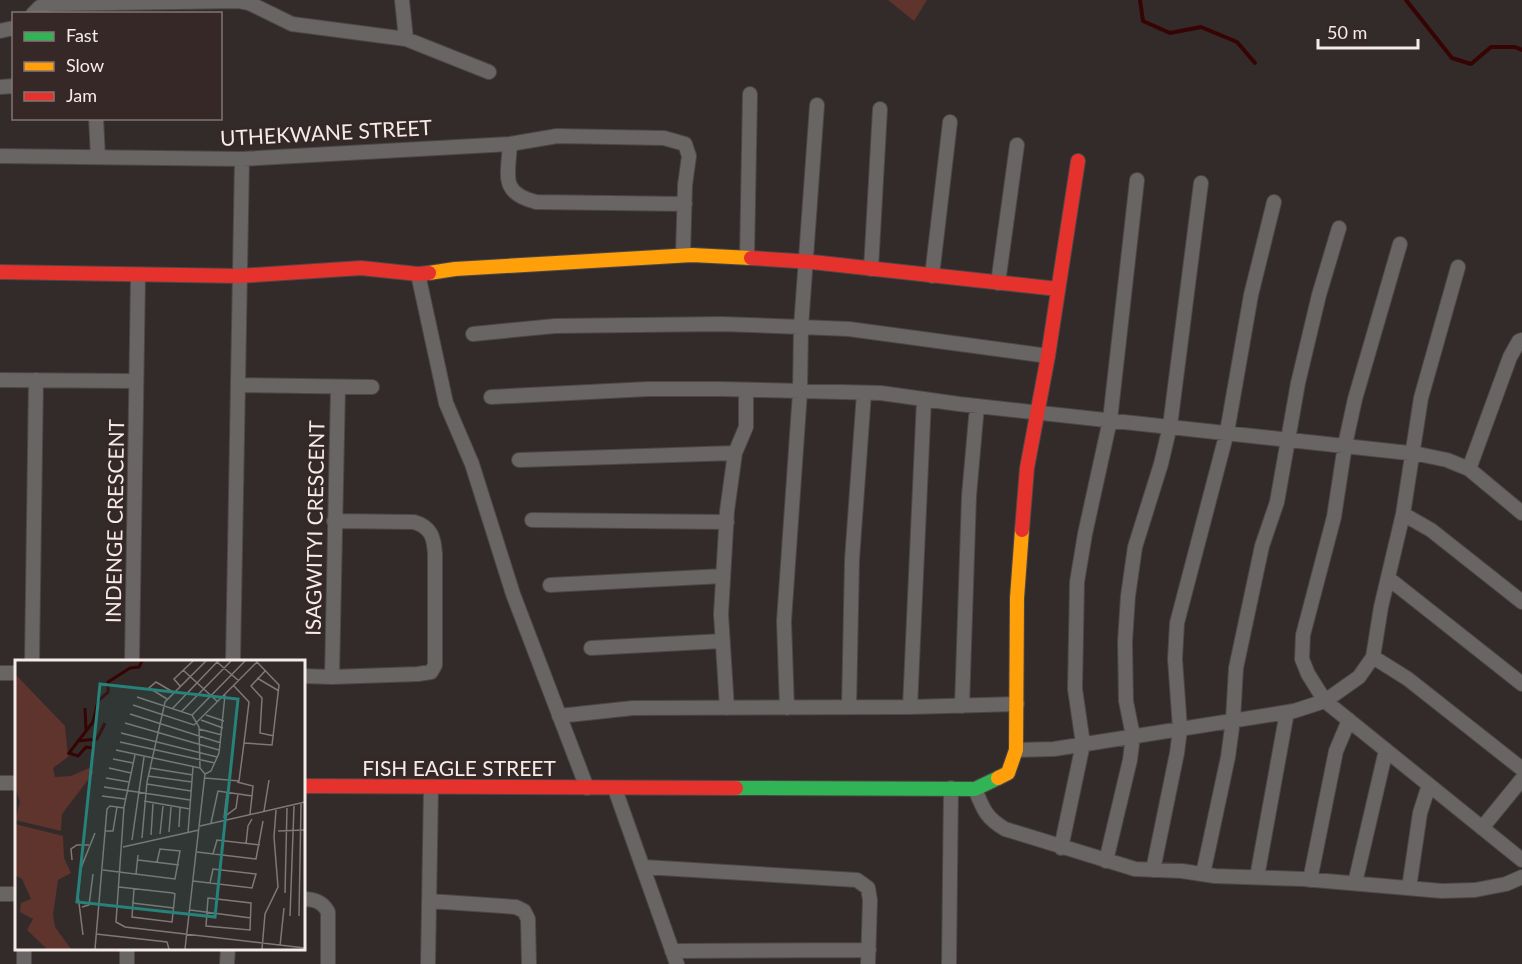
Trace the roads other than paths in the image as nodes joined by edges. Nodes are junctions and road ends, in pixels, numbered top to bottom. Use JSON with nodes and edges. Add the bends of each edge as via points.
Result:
{"nodes":[{"id":1,"x":402,"y":0,"type":"edge"},
{"id":2,"x":35,"y":12,"type":"edge"},
{"id":3,"x":406,"y":39,"type":"junction"},
{"id":4,"x":489,"y":72,"type":"dead end"},
{"id":5,"x":750,"y":94,"type":"dead end"},
{"id":6,"x":817,"y":105,"type":"dead end"},
{"id":7,"x":880,"y":109,"type":"dead end"},
{"id":8,"x":96,"y":120,"type":"edge"},
{"id":9,"x":950,"y":122,"type":"dead end"},
{"id":10,"x":510,"y":144,"type":"junction"},
{"id":11,"x":1017,"y":145,"type":"dead end"},
{"id":12,"x":0,"y":156,"type":"edge"},
{"id":13,"x":98,"y":157,"type":"junction"},
{"id":14,"x":242,"y":159,"type":"junction"},
{"id":15,"x":1078,"y":161,"type":"dead end"},
{"id":16,"x":1137,"y":180,"type":"dead end"},
{"id":17,"x":1202,"y":183,"type":"dead end"},
{"id":18,"x":1274,"y":202,"type":"dead end"},
{"id":19,"x":685,"y":204,"type":"junction"},
{"id":20,"x":1339,"y":228,"type":"dead end"},
{"id":21,"x":1400,"y":244,"type":"dead end"},
{"id":22,"x":683,"y":255,"type":"junction"},
{"id":23,"x":747,"y":258,"type":"junction"},
{"id":24,"x":805,"y":262,"type":"junction"},
{"id":25,"x":1458,"y":267,"type":"dead end"},
{"id":26,"x":871,"y":269,"type":"junction"},
{"id":27,"x":0,"y":272,"type":"edge"},
{"id":28,"x":418,"y":273,"type":"junction"},
{"id":29,"x":138,"y":276,"type":"junction"},
{"id":30,"x":239,"y":276,"type":"junction"},
{"id":31,"x":932,"y":276,"type":"junction"},
{"id":32,"x":998,"y":283,"type":"junction"},
{"id":33,"x":1058,"y":289,"type":"junction"},
{"id":34,"x":801,"y":327,"type":"junction"},
{"id":35,"x":473,"y":334,"type":"dead end"},
{"id":36,"x":1522,"y":340,"type":"edge"},
{"id":37,"x":1048,"y":356,"type":"junction"},
{"id":38,"x":0,"y":380,"type":"edge"},
{"id":39,"x":36,"y":380,"type":"junction"},
{"id":40,"x":136,"y":381,"type":"junction"},
{"id":41,"x":238,"y":385,"type":"junction"},
{"id":42,"x":338,"y":387,"type":"junction"},
{"id":43,"x":372,"y":387,"type":"dead end"},
{"id":44,"x":746,"y":390,"type":"junction"},
{"id":45,"x":800,"y":392,"type":"junction"},
{"id":46,"x":864,"y":393,"type":"junction"},
{"id":47,"x":491,"y":398,"type":"dead end"},
{"id":48,"x":924,"y":399,"type":"junction"},
{"id":49,"x":977,"y":406,"type":"junction"},
{"id":50,"x":1038,"y":412,"type":"junction"},
{"id":51,"x":1110,"y":420,"type":"junction"},
{"id":52,"x":1170,"y":426,"type":"junction"},
{"id":53,"x":1227,"y":432,"type":"junction"},
{"id":54,"x":1289,"y":439,"type":"junction"},
{"id":55,"x":1345,"y":446,"type":"junction"},
{"id":56,"x":735,"y":453,"type":"junction"},
{"id":57,"x":1412,"y":453,"type":"junction"},
{"id":58,"x":519,"y":460,"type":"dead end"},
{"id":59,"x":1469,"y":469,"type":"junction"},
{"id":60,"x":1521,"y":508,"type":"edge"},
{"id":61,"x":1403,"y":514,"type":"junction"},
{"id":62,"x":532,"y":520,"type":"dead end"},
{"id":63,"x":334,"y":521,"type":"junction"},
{"id":64,"x":727,"y":522,"type":"junction"},
{"id":65,"x":723,"y":576,"type":"junction"},
{"id":66,"x":1388,"y":578,"type":"junction"},
{"id":67,"x":550,"y":585,"type":"dead end"},
{"id":68,"x":1522,"y":602,"type":"edge"},
{"id":69,"x":723,"y":641,"type":"junction"},
{"id":70,"x":591,"y":648,"type":"dead end"},
{"id":71,"x":1373,"y":657,"type":"junction"},
{"id":72,"x":32,"y":660,"type":"edge"},
{"id":73,"x":132,"y":660,"type":"edge"},
{"id":74,"x":233,"y":660,"type":"edge"},
{"id":75,"x":304,"y":676,"type":"edge"},
{"id":76,"x":332,"y":677,"type":"junction"},
{"id":77,"x":1522,"y":684,"type":"edge"},
{"id":78,"x":1325,"y":701,"type":"junction"},
{"id":79,"x":1017,"y":704,"type":"junction"},
{"id":80,"x":962,"y":706,"type":"junction"},
{"id":81,"x":849,"y":707,"type":"junction"},
{"id":82,"x":910,"y":707,"type":"junction"},
{"id":83,"x":727,"y":708,"type":"junction"},
{"id":84,"x":787,"y":708,"type":"junction"},
{"id":85,"x":1287,"y":712,"type":"junction"},
{"id":86,"x":559,"y":716,"type":"junction"},
{"id":87,"x":1233,"y":720,"type":"junction"},
{"id":88,"x":1349,"y":720,"type":"junction"},
{"id":89,"x":1180,"y":729,"type":"junction"},
{"id":90,"x":1133,"y":736,"type":"junction"},
{"id":91,"x":1083,"y":744,"type":"junction"},
{"id":92,"x":1016,"y":750,"type":"junction"},
{"id":93,"x":1386,"y":750,"type":"junction"},
{"id":94,"x":1522,"y":769,"type":"edge"},
{"id":95,"x":1522,"y":779,"type":"edge"},
{"id":96,"x":1429,"y":785,"type":"junction"},
{"id":97,"x":304,"y":786,"type":"edge"},
{"id":98,"x":431,"y":788,"type":"junction"},
{"id":99,"x":587,"y":788,"type":"junction"},
{"id":100,"x":951,"y":788,"type":"junction"},
{"id":101,"x":615,"y":789,"type":"junction"},
{"id":102,"x":975,"y":789,"type":"junction"},
{"id":103,"x":1482,"y":828,"type":"junction"},
{"id":104,"x":1061,"y":848,"type":"junction"},
{"id":105,"x":1522,"y":860,"type":"edge"},
{"id":106,"x":1106,"y":861,"type":"junction"},
{"id":107,"x":644,"y":867,"type":"junction"},
{"id":108,"x":1153,"y":870,"type":"junction"},
{"id":109,"x":1203,"y":874,"type":"junction"},
{"id":110,"x":1257,"y":877,"type":"junction"},
{"id":111,"x":1522,"y":877,"type":"edge"},
{"id":112,"x":1310,"y":880,"type":"junction"},
{"id":113,"x":1355,"y":884,"type":"junction"},
{"id":114,"x":1409,"y":888,"type":"junction"},
{"id":115,"x":304,"y":899,"type":"edge"},
{"id":116,"x":429,"y":900,"type":"junction"},
{"id":117,"x":696,"y":957,"type":"edge"},
{"id":118,"x":868,"y":957,"type":"edge"},
{"id":119,"x":675,"y":958,"type":"edge"},
{"id":120,"x":328,"y":964,"type":"edge"},
{"id":121,"x":428,"y":964,"type":"edge"},
{"id":122,"x":529,"y":964,"type":"edge"},
{"id":123,"x":949,"y":964,"type":"edge"}],
"edges":[{"from":1,"to":3,"type":"street"},
{"from":2,"to":3,"type":"street","via":[[49,4],[238,1],[292,24]]},
{"from":3,"to":4,"type":"street"},
{"from":5,"to":23,"type":"street"},
{"from":6,"to":24,"type":"street"},
{"from":7,"to":26,"type":"street"},
{"from":8,"to":13,"type":"street"},
{"from":9,"to":31,"type":"street"},
{"from":10,"to":14,"type":"street","name":"UTHEKWANE STREET"},
{"from":10,"to":19,"type":"street","via":[[510,189],[520,198],[536,202]]},
{"from":10,"to":19,"type":"street","name":"UTHEKWANE STREET","via":[[557,136],[664,138],[685,144],[689,156]]},
{"from":11,"to":32,"type":"street"},
{"from":12,"to":13,"type":"street","name":"UTHEKWANE STREET"},
{"from":13,"to":14,"type":"street","name":"UTHEKWANE STREET"},
{"from":14,"to":30,"type":"street"},
{"from":15,"to":33,"type":"street"},
{"from":16,"to":51,"type":"street"},
{"from":17,"to":52,"type":"street"},
{"from":18,"to":53,"type":"street","via":[[1251,295]]},
{"from":19,"to":22,"type":"street"},
{"from":20,"to":54,"type":"street","via":[[1319,295]]},
{"from":21,"to":55,"type":"street"},
{"from":22,"to":23,"type":"street"},
{"from":22,"to":28,"type":"street"},
{"from":23,"to":24,"type":"street"},
{"from":24,"to":26,"type":"street"},
{"from":24,"to":34,"type":"street"},
{"from":25,"to":57,"type":"street","via":[[1421,398]]},
{"from":26,"to":31,"type":"street"},
{"from":27,"to":29,"type":"street"},
{"from":28,"to":30,"type":"street","via":[[361,268]]},
{"from":28,"to":86,"type":"street","via":[[446,403],[472,464],[513,594]]},
{"from":29,"to":30,"type":"street"},
{"from":29,"to":40,"type":"street","name":"INDENGE CRESCENT"},
{"from":30,"to":41,"type":"street"},
{"from":31,"to":32,"type":"street"},
{"from":32,"to":33,"type":"street"},
{"from":33,"to":37,"type":"street"},
{"from":34,"to":35,"type":"street","via":[[555,326]]},
{"from":34,"to":37,"type":"street","via":[[849,329]]},
{"from":34,"to":45,"type":"street"},
{"from":36,"to":59,"type":"street","via":[[1510,357]]},
{"from":37,"to":50,"type":"street"},
{"from":38,"to":39,"type":"street"},
{"from":39,"to":40,"type":"street"},
{"from":39,"to":72,"type":"street"},
{"from":40,"to":73,"type":"street","name":"INDENGE CRESCENT"},
{"from":41,"to":42,"type":"street"},
{"from":41,"to":74,"type":"street"},
{"from":42,"to":43,"type":"street"},
{"from":42,"to":63,"type":"street","name":"ISAGWITYI CRESCENT"},
{"from":44,"to":45,"type":"street"},
{"from":44,"to":47,"type":"street","via":[[648,389]]},
{"from":44,"to":56,"type":"street","via":[[746,427]]},
{"from":45,"to":46,"type":"street"},
{"from":45,"to":84,"type":"street","via":[[784,621]]},
{"from":46,"to":48,"type":"street"},
{"from":46,"to":81,"type":"street","via":[[852,560]]},
{"from":48,"to":49,"type":"street"},
{"from":48,"to":82,"type":"street"},
{"from":49,"to":50,"type":"street"},
{"from":49,"to":80,"type":"street","via":[[969,496]]},
{"from":50,"to":51,"type":"street"},
{"from":50,"to":79,"type":"street","via":[[1020,538]]},
{"from":51,"to":52,"type":"street"},
{"from":51,"to":91,"type":"street","via":[[1077,582],[1076,690]]},
{"from":52,"to":53,"type":"street"},
{"from":52,"to":90,"type":"street","via":[[1135,547],[1128,596],[1126,702]]},
{"from":53,"to":54,"type":"street"},
{"from":53,"to":89,"type":"street","via":[[1177,623],[1175,659]]},
{"from":54,"to":55,"type":"street"},
{"from":54,"to":87,"type":"street","via":[[1236,668]]},
{"from":55,"to":57,"type":"street"},
{"from":55,"to":78,"type":"street","via":[[1335,517],[1303,635],[1302,659]]},
{"from":56,"to":58,"type":"street"},
{"from":56,"to":64,"type":"street"},
{"from":57,"to":59,"type":"street"},
{"from":57,"to":61,"type":"street"},
{"from":59,"to":60,"type":"street"},
{"from":61,"to":66,"type":"street"},
{"from":61,"to":68,"type":"street","via":[[1431,530]]},
{"from":62,"to":64,"type":"street"},
{"from":63,"to":76,"type":"street","name":"ISAGWITYI CRESCENT"},
{"from":63,"to":76,"type":"street","via":[[414,522],[429,530],[435,554],[436,654],[431,672]]},
{"from":64,"to":65,"type":"street"},
{"from":65,"to":67,"type":"street"},
{"from":65,"to":69,"type":"street"},
{"from":66,"to":71,"type":"street"},
{"from":66,"to":77,"type":"street"},
{"from":69,"to":70,"type":"street"},
{"from":69,"to":83,"type":"street"},
{"from":71,"to":78,"type":"street","via":[[1359,677]]},
{"from":71,"to":94,"type":"street","via":[[1408,679]]},
{"from":75,"to":76,"type":"street"},
{"from":78,"to":85,"type":"street"},
{"from":78,"to":88,"type":"street"},
{"from":79,"to":80,"type":"street"},
{"from":79,"to":92,"type":"street"},
{"from":80,"to":82,"type":"street"},
{"from":81,"to":82,"type":"street"},
{"from":81,"to":84,"type":"street"},
{"from":83,"to":84,"type":"street"},
{"from":83,"to":86,"type":"street","via":[[633,708]]},
{"from":85,"to":87,"type":"street"},
{"from":85,"to":110,"type":"street"},
{"from":86,"to":99,"type":"street"},
{"from":87,"to":89,"type":"street"},
{"from":87,"to":109,"type":"street"},
{"from":88,"to":93,"type":"street"},
{"from":88,"to":112,"type":"street","via":[[1336,751]]},
{"from":89,"to":90,"type":"street"},
{"from":89,"to":108,"type":"street"},
{"from":90,"to":91,"type":"street"},
{"from":90,"to":106,"type":"street"},
{"from":91,"to":92,"type":"street"},
{"from":91,"to":104,"type":"street"},
{"from":92,"to":102,"type":"street","via":[[1008,772]]},
{"from":93,"to":96,"type":"street"},
{"from":93,"to":113,"type":"street"},
{"from":95,"to":103,"type":"street"},
{"from":96,"to":103,"type":"street"},
{"from":96,"to":114,"type":"street","via":[[1420,813]]},
{"from":97,"to":98,"type":"street","name":"FISH EAGLE STREET"},
{"from":98,"to":99,"type":"street","name":"FISH EAGLE STREET"},
{"from":98,"to":116,"type":"street"},
{"from":99,"to":101,"type":"street","name":"FISH EAGLE STREET"},
{"from":100,"to":101,"type":"street","name":"FISH EAGLE STREET"},
{"from":100,"to":102,"type":"street","name":"FISH EAGLE STREET"},
{"from":100,"to":123,"type":"street"},
{"from":101,"to":107,"type":"street"},
{"from":102,"to":104,"type":"street","via":[[992,822]]},
{"from":103,"to":105,"type":"street"},
{"from":104,"to":106,"type":"street"},
{"from":106,"to":108,"type":"street"},
{"from":107,"to":118,"type":"street","via":[[856,880],[868,888],[870,900]]},
{"from":107,"to":119,"type":"street"},
{"from":108,"to":109,"type":"street"},
{"from":109,"to":110,"type":"street"},
{"from":110,"to":112,"type":"street"},
{"from":111,"to":114,"type":"street","via":[[1475,890]]},
{"from":112,"to":113,"type":"street"},
{"from":113,"to":114,"type":"street"},
{"from":115,"to":120,"type":"street","via":[[319,902],[328,912]]},
{"from":116,"to":121,"type":"street"},
{"from":116,"to":122,"type":"street","via":[[516,906],[524,911],[528,919]]},
{"from":117,"to":118,"type":"street"},
{"from":117,"to":119,"type":"street"}]}
